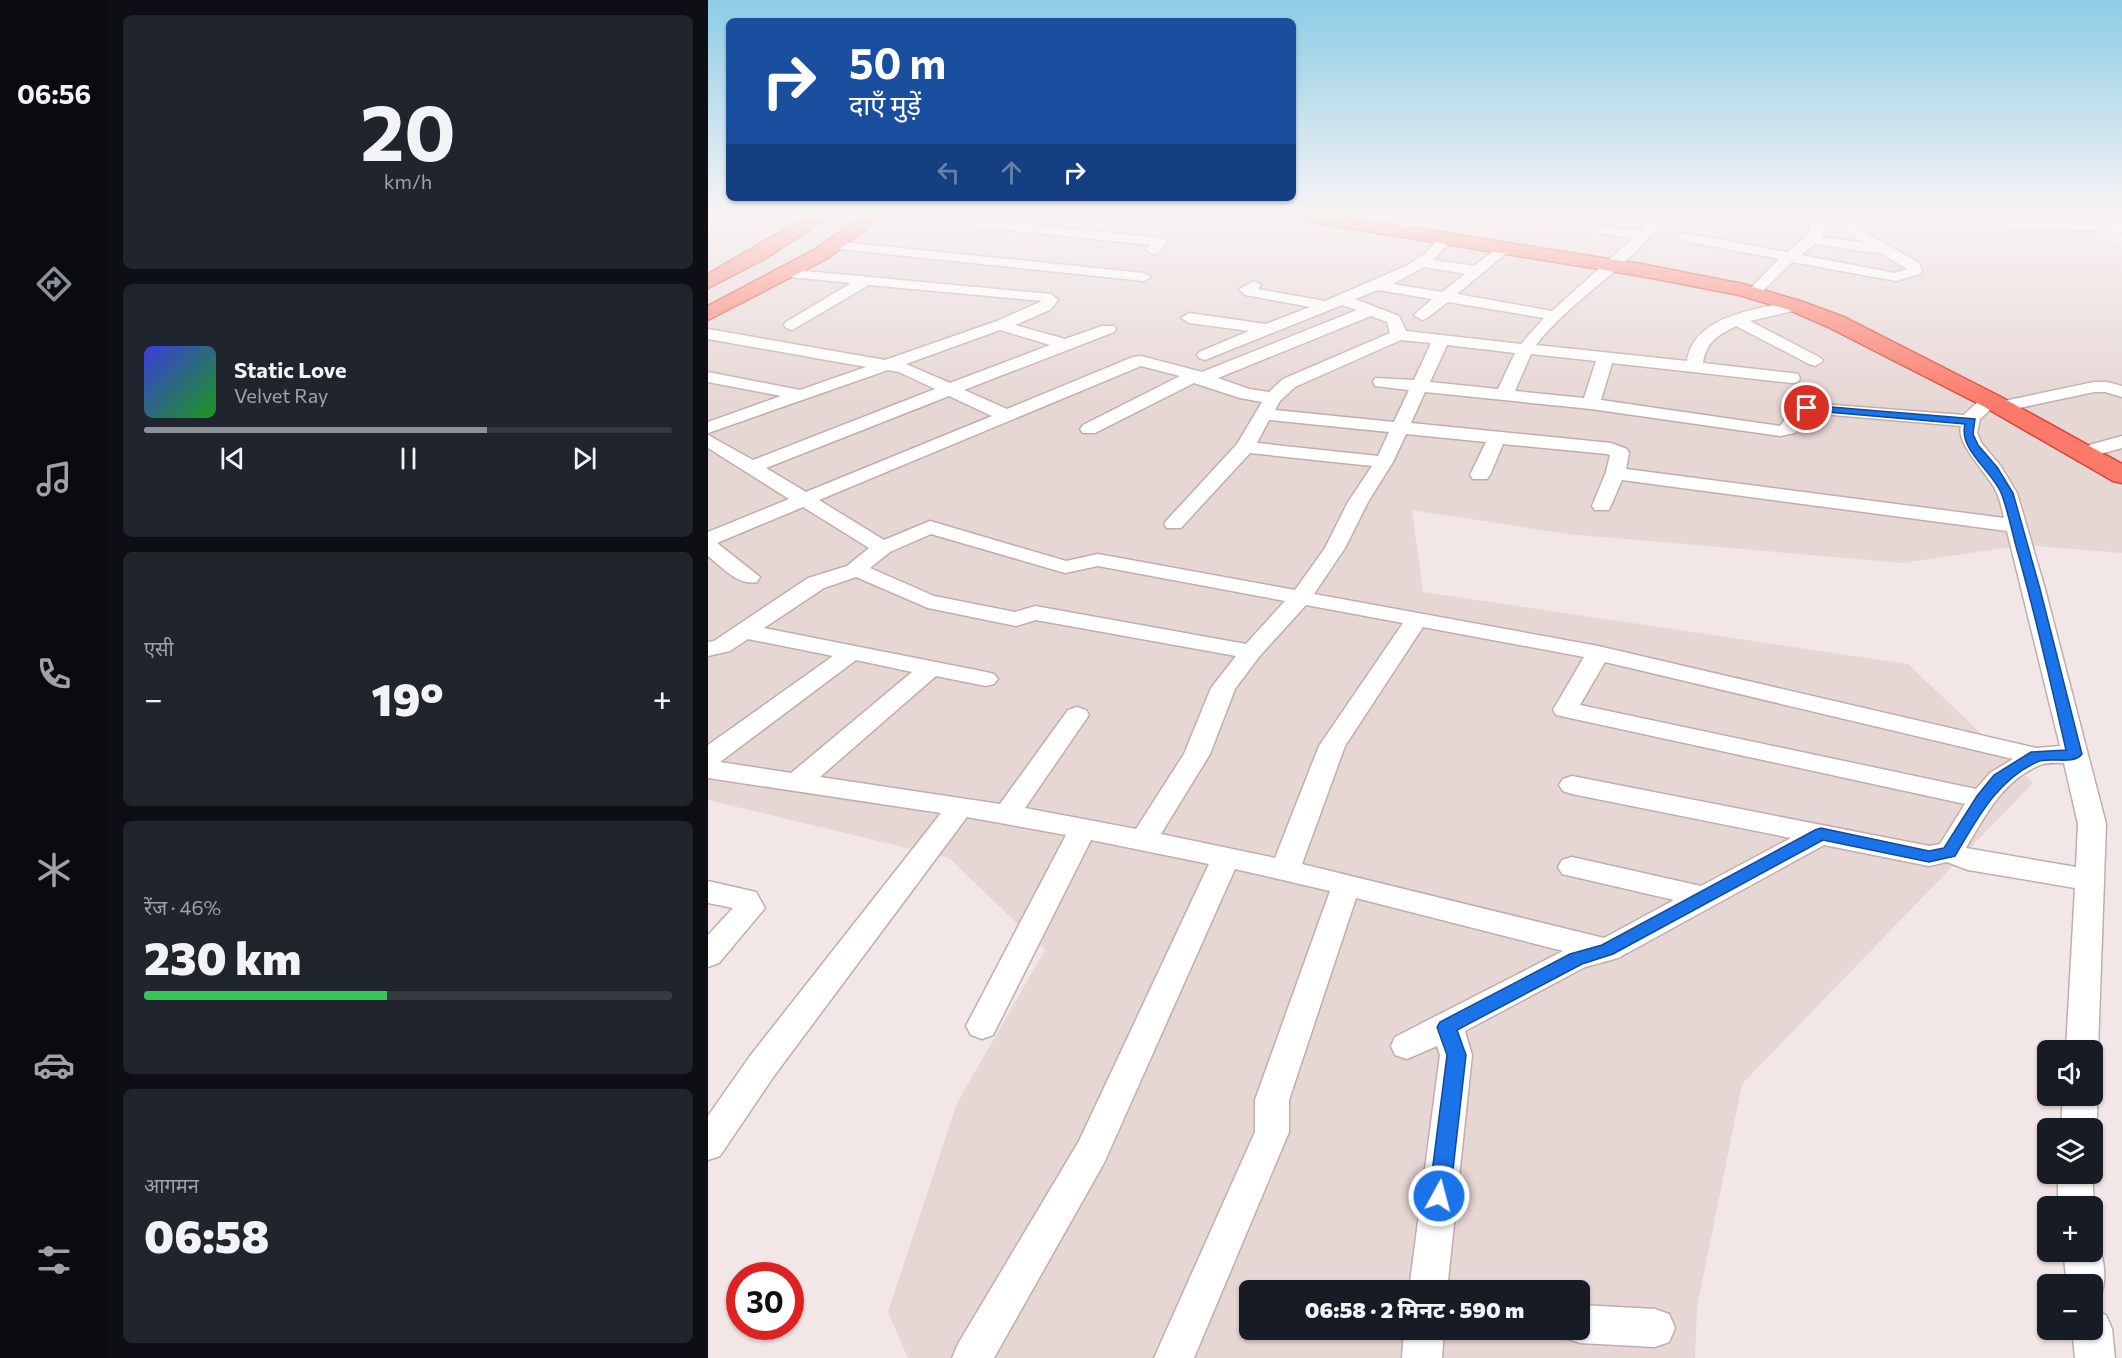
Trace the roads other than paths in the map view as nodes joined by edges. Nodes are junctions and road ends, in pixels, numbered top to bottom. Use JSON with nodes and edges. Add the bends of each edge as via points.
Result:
{"nodes":[{"id":1,"x":739,"y":278,"type":"edge"},
{"id":2,"x":757,"y":278,"type":"edge"},
{"id":3,"x":775,"y":278,"type":"edge"},
{"id":4,"x":839,"y":278,"type":"edge"},
{"id":5,"x":1390,"y":278,"type":"edge"},
{"id":6,"x":1468,"y":278,"type":"edge"},
{"id":7,"x":1599,"y":278,"type":"edge"},
{"id":8,"x":1691,"y":278,"type":"edge"},
{"id":9,"x":1710,"y":278,"type":"edge"},
{"id":10,"x":1768,"y":278,"type":"edge"},
{"id":11,"x":866,"y":281,"type":"junction"},
{"id":12,"x":1254,"y":285,"type":"dead end"},
{"id":13,"x":1376,"y":285,"type":"junction"},
{"id":14,"x":1759,"y":287,"type":"junction"},
{"id":15,"x":708,"y":294,"type":"edge"},
{"id":16,"x":1445,"y":298,"type":"junction"},
{"id":17,"x":1335,"y":302,"type":"junction"},
{"id":18,"x":708,"y":304,"type":"edge"},
{"id":19,"x":1796,"y":306,"type":"junction"},
{"id":20,"x":1371,"y":310,"type":"junction"},
{"id":21,"x":708,"y":314,"type":"edge"},
{"id":22,"x":1422,"y":315,"type":"dead end"},
{"id":23,"x":1556,"y":316,"type":"junction"},
{"id":24,"x":1189,"y":318,"type":"dead end"},
{"id":25,"x":1737,"y":320,"type":"junction"},
{"id":26,"x":1003,"y":324,"type":"junction"},
{"id":27,"x":792,"y":325,"type":"dead end"},
{"id":28,"x":1108,"y":329,"type":"dead end"},
{"id":29,"x":1266,"y":329,"type":"junction"},
{"id":30,"x":708,"y":334,"type":"edge"},
{"id":31,"x":1249,"y":336,"type":"junction"},
{"id":32,"x":1399,"y":336,"type":"junction"},
{"id":33,"x":1441,"y":340,"type":"junction"},
{"id":34,"x":1066,"y":344,"type":"junction"},
{"id":35,"x":1278,"y":347,"type":"junction"},
{"id":36,"x":1527,"y":348,"type":"junction"},
{"id":37,"x":1205,"y":355,"type":"dead end"},
{"id":38,"x":1606,"y":357,"type":"junction"},
{"id":39,"x":1815,"y":361,"type":"dead end"},
{"id":40,"x":889,"y":364,"type":"junction"},
{"id":41,"x":1330,"y":365,"type":"junction"},
{"id":42,"x":1694,"y":367,"type":"junction"},
{"id":43,"x":708,"y":377,"type":"edge"},
{"id":44,"x":1197,"y":378,"type":"junction"},
{"id":45,"x":1792,"y":378,"type":"dead end"},
{"id":46,"x":1381,"y":382,"type":"dead end"},
{"id":47,"x":1419,"y":387,"type":"junction"},
{"id":48,"x":948,"y":390,"type":"junction"},
{"id":49,"x":2122,"y":392,"type":"edge"},
{"id":50,"x":802,"y":395,"type":"junction"},
{"id":51,"x":1504,"y":396,"type":"junction"},
{"id":52,"x":2000,"y":403,"type":"junction"},
{"id":53,"x":1591,"y":404,"type":"junction"},
{"id":54,"x":1269,"y":406,"type":"junction"},
{"id":55,"x":1007,"y":416,"type":"junction"},
{"id":56,"x":1971,"y":422,"type":"junction"},
{"id":57,"x":1399,"y":426,"type":"junction"},
{"id":58,"x":708,"y":428,"type":"edge"},
{"id":59,"x":1089,"y":429,"type":"dead end"},
{"id":60,"x":1496,"y":439,"type":"junction"},
{"id":61,"x":708,"y":440,"type":"edge"},
{"id":62,"x":2122,"y":442,"type":"edge"},
{"id":63,"x":1245,"y":447,"type":"junction"},
{"id":64,"x":2096,"y":448,"type":"junction"},
{"id":65,"x":1384,"y":462,"type":"junction"},
{"id":66,"x":2122,"y":462,"type":"edge"},
{"id":67,"x":751,"y":467,"type":"junction"},
{"id":68,"x":1616,"y":472,"type":"junction"},
{"id":69,"x":1480,"y":475,"type":"dead end"},
{"id":70,"x":2122,"y":475,"type":"edge"},
{"id":71,"x":802,"y":499,"type":"junction"},
{"id":72,"x":1602,"y":506,"type":"dead end"},
{"id":73,"x":1174,"y":524,"type":"dead end"},
{"id":74,"x":2016,"y":526,"type":"junction"},
{"id":75,"x":708,"y":539,"type":"edge"},
{"id":76,"x":708,"y":546,"type":"edge"},
{"id":77,"x":883,"y":548,"type":"junction"},
{"id":78,"x":857,"y":570,"type":"junction"},
{"id":79,"x":749,"y":577,"type":"dead end"},
{"id":80,"x":1300,"y":598,"type":"junction"},
{"id":81,"x":1418,"y":618,"type":"junction"},
{"id":82,"x":743,"y":631,"type":"junction"},
{"id":83,"x":708,"y":649,"type":"edge"},
{"id":84,"x":1251,"y":652,"type":"junction"},
{"id":85,"x":1598,"y":653,"type":"junction"},
{"id":86,"x":850,"y":654,"type":"junction"},
{"id":87,"x":931,"y":668,"type":"junction"},
{"id":88,"x":986,"y":679,"type":"dead end"},
{"id":89,"x":1077,"y":715,"type":"dead end"},
{"id":90,"x":2075,"y":754,"type":"junction"},
{"id":91,"x":2036,"y":756,"type":"junction"},
{"id":92,"x":708,"y":758,"type":"edge"},
{"id":93,"x":708,"y":769,"type":"edge"},
{"id":94,"x":796,"y":783,"type":"junction"},
{"id":95,"x":1572,"y":785,"type":"dead end"},
{"id":96,"x":1982,"y":799,"type":"junction"},
{"id":97,"x":960,"y":807,"type":"junction"},
{"id":98,"x":1007,"y":814,"type":"junction"},
{"id":99,"x":1083,"y":828,"type":"junction"},
{"id":100,"x":1821,"y":834,"type":"junction"},
{"id":101,"x":1143,"y":840,"type":"junction"},
{"id":102,"x":1949,"y":852,"type":"junction"},
{"id":103,"x":1225,"y":859,"type":"junction"},
{"id":104,"x":1572,"y":867,"type":"dead end"},
{"id":105,"x":1285,"y":870,"type":"junction"},
{"id":106,"x":2091,"y":880,"type":"junction"},
{"id":107,"x":1346,"y":885,"type":"junction"},
{"id":108,"x":708,"y":892,"type":"edge"},
{"id":109,"x":1701,"y":899,"type":"junction"},
{"id":110,"x":1607,"y":950,"type":"junction"},
{"id":111,"x":708,"y":955,"type":"edge"},
{"id":112,"x":982,"y":1026,"type":"dead end"},
{"id":113,"x":1447,"y":1027,"type":"junction"},
{"id":114,"x":2083,"y":1040,"type":"edge"},
{"id":115,"x":1407,"y":1046,"type":"dead end"},
{"id":116,"x":708,"y":1145,"type":"edge"},
{"id":117,"x":1429,"y":1280,"type":"edge"},
{"id":118,"x":1590,"y":1325,"type":"edge"},
{"id":119,"x":1655,"y":1328,"type":"dead end"},
{"id":120,"x":1423,"y":1340,"type":"edge"},
{"id":121,"x":2093,"y":1340,"type":"edge"},
{"id":122,"x":972,"y":1358,"type":"edge"},
{"id":123,"x":1174,"y":1358,"type":"edge"},
{"id":124,"x":1422,"y":1358,"type":"edge"},
{"id":125,"x":2095,"y":1358,"type":"edge"}],
"edges":[{"from":1,"to":15,"type":"highway"},
{"from":2,"to":18,"type":"highway"},
{"from":3,"to":21,"type":"highway"},
{"from":4,"to":11,"type":"street"},
{"from":5,"to":13,"type":"street"},
{"from":6,"to":16,"type":"street"},
{"from":7,"to":23,"type":"street"},
{"from":8,"to":19,"type":"highway"},
{"from":9,"to":14,"type":"highway"},
{"from":10,"to":14,"type":"street"},
{"from":11,"to":26,"type":"street","via":[[1050,300],[1045,307]]},
{"from":11,"to":27,"type":"street"},
{"from":12,"to":17,"type":"street","via":[[1246,289]]},
{"from":13,"to":16,"type":"street"},
{"from":13,"to":17,"type":"street"},
{"from":14,"to":52,"type":"highway","via":[[1860,325]]},
{"from":16,"to":22,"type":"street"},
{"from":16,"to":23,"type":"street"},
{"from":17,"to":20,"type":"street"},
{"from":17,"to":29,"type":"street"},
{"from":19,"to":25,"type":"street"},
{"from":19,"to":52,"type":"highway","via":[[1838,322]]},
{"from":20,"to":32,"type":"street","via":[[1394,319]]},
{"from":20,"to":35,"type":"street"},
{"from":23,"to":36,"type":"street"},
{"from":24,"to":29,"type":"street"},
{"from":25,"to":39,"type":"street"},
{"from":25,"to":42,"type":"street","via":[[1704,336],[1693,355]]},
{"from":26,"to":34,"type":"street"},
{"from":26,"to":40,"type":"street"},
{"from":28,"to":34,"type":"street"},
{"from":29,"to":31,"type":"street"},
{"from":30,"to":40,"type":"street"},
{"from":31,"to":35,"type":"street"},
{"from":31,"to":37,"type":"street"},
{"from":32,"to":33,"type":"street"},
{"from":32,"to":41,"type":"street"},
{"from":33,"to":36,"type":"street"},
{"from":33,"to":47,"type":"street"},
{"from":34,"to":48,"type":"street"},
{"from":35,"to":41,"type":"street"},
{"from":35,"to":44,"type":"street"},
{"from":36,"to":38,"type":"street"},
{"from":36,"to":51,"type":"street"},
{"from":38,"to":42,"type":"street"},
{"from":38,"to":53,"type":"street"},
{"from":40,"to":48,"type":"street"},
{"from":40,"to":50,"type":"street"},
{"from":41,"to":54,"type":"street","via":[[1289,383]]},
{"from":42,"to":45,"type":"street"},
{"from":43,"to":50,"type":"street"},
{"from":44,"to":54,"type":"street"},
{"from":44,"to":55,"type":"street","via":[[1133,362]]},
{"from":44,"to":59,"type":"street"},
{"from":46,"to":47,"type":"street"},
{"from":47,"to":51,"type":"street"},
{"from":47,"to":57,"type":"street"},
{"from":48,"to":55,"type":"street"},
{"from":48,"to":67,"type":"street"},
{"from":49,"to":52,"type":"street","via":[[2094,387]]},
{"from":50,"to":58,"type":"street"},
{"from":51,"to":53,"type":"street"},
{"from":52,"to":56,"type":"street","via":[[1979,409]]},
{"from":52,"to":64,"type":"highway"},
{"from":52,"to":70,"type":"highway"},
{"from":53,"to":56,"type":"street","via":[[1780,431],[1789,429],[1799,412],[1807,408]]},
{"from":54,"to":57,"type":"street"},
{"from":54,"to":63,"type":"street"},
{"from":55,"to":71,"type":"street"},
{"from":56,"to":74,"type":"street","via":[[1968,434],[1973,446],[2007,493]]},
{"from":57,"to":60,"type":"street"},
{"from":57,"to":65,"type":"street"},
{"from":60,"to":68,"type":"street","via":[[1611,449],[1620,453]]},
{"from":60,"to":69,"type":"street"},
{"from":61,"to":67,"type":"street"},
{"from":62,"to":64,"type":"street"},
{"from":63,"to":65,"type":"street"},
{"from":63,"to":73,"type":"street"},
{"from":64,"to":66,"type":"highway"},
{"from":65,"to":80,"type":"street","via":[[1335,548]]},
{"from":67,"to":71,"type":"street"},
{"from":68,"to":72,"type":"street"},
{"from":68,"to":74,"type":"street"},
{"from":71,"to":75,"type":"street"},
{"from":71,"to":77,"type":"street"},
{"from":74,"to":90,"type":"street"},
{"from":76,"to":79,"type":"street"},
{"from":77,"to":78,"type":"street"},
{"from":77,"to":80,"type":"street","via":[[930,527],[1065,567],[1076,568],[1098,560]]},
{"from":78,"to":82,"type":"street","via":[[816,583]]},
{"from":78,"to":84,"type":"street","via":[[928,601],[971,610],[1016,619],[1035,613]]},
{"from":80,"to":81,"type":"street"},
{"from":80,"to":84,"type":"street"},
{"from":81,"to":85,"type":"street"},
{"from":81,"to":105,"type":"street","via":[[1332,746]]},
{"from":82,"to":83,"type":"street","via":[[722,646]]},
{"from":82,"to":86,"type":"street"},
{"from":84,"to":101,"type":"street","via":[[1223,688],[1197,754]]},
{"from":85,"to":91,"type":"street"},
{"from":85,"to":96,"type":"street","via":[[1565,710]]},
{"from":86,"to":87,"type":"street"},
{"from":86,"to":92,"type":"street"},
{"from":87,"to":88,"type":"street"},
{"from":87,"to":94,"type":"street"},
{"from":89,"to":98,"type":"street"},
{"from":90,"to":91,"type":"street"},
{"from":90,"to":106,"type":"street","via":[[2092,824]]},
{"from":91,"to":96,"type":"street","via":[[1999,779]]},
{"from":93,"to":94,"type":"street"},
{"from":94,"to":97,"type":"street"},
{"from":95,"to":100,"type":"street"},
{"from":96,"to":102,"type":"street"},
{"from":97,"to":98,"type":"street"},
{"from":97,"to":116,"type":"street","via":[[762,1066]]},
{"from":98,"to":99,"type":"street"},
{"from":99,"to":101,"type":"street"},
{"from":99,"to":112,"type":"street"},
{"from":100,"to":102,"type":"street","via":[[1929,856]]},
{"from":100,"to":109,"type":"street"},
{"from":101,"to":103,"type":"street"},
{"from":102,"to":106,"type":"street","via":[[1968,860]]},
{"from":103,"to":105,"type":"street"},
{"from":103,"to":122,"type":"street","via":[[1092,1152]]},
{"from":104,"to":109,"type":"street"},
{"from":105,"to":107,"type":"street"},
{"from":106,"to":114,"type":"street"},
{"from":107,"to":110,"type":"street"},
{"from":107,"to":123,"type":"street","via":[[1272,1100],[1272,1132]]},
{"from":108,"to":111,"type":"street","via":[[746,900],[750,908]]},
{"from":109,"to":110,"type":"street"},
{"from":110,"to":113,"type":"street","via":[[1576,958]]},
{"from":113,"to":115,"type":"street"},
{"from":113,"to":117,"type":"street","via":[[1456,1055]]},
{"from":118,"to":119,"type":"street"},
{"from":120,"to":124,"type":"street"},
{"from":121,"to":125,"type":"street"}]}
